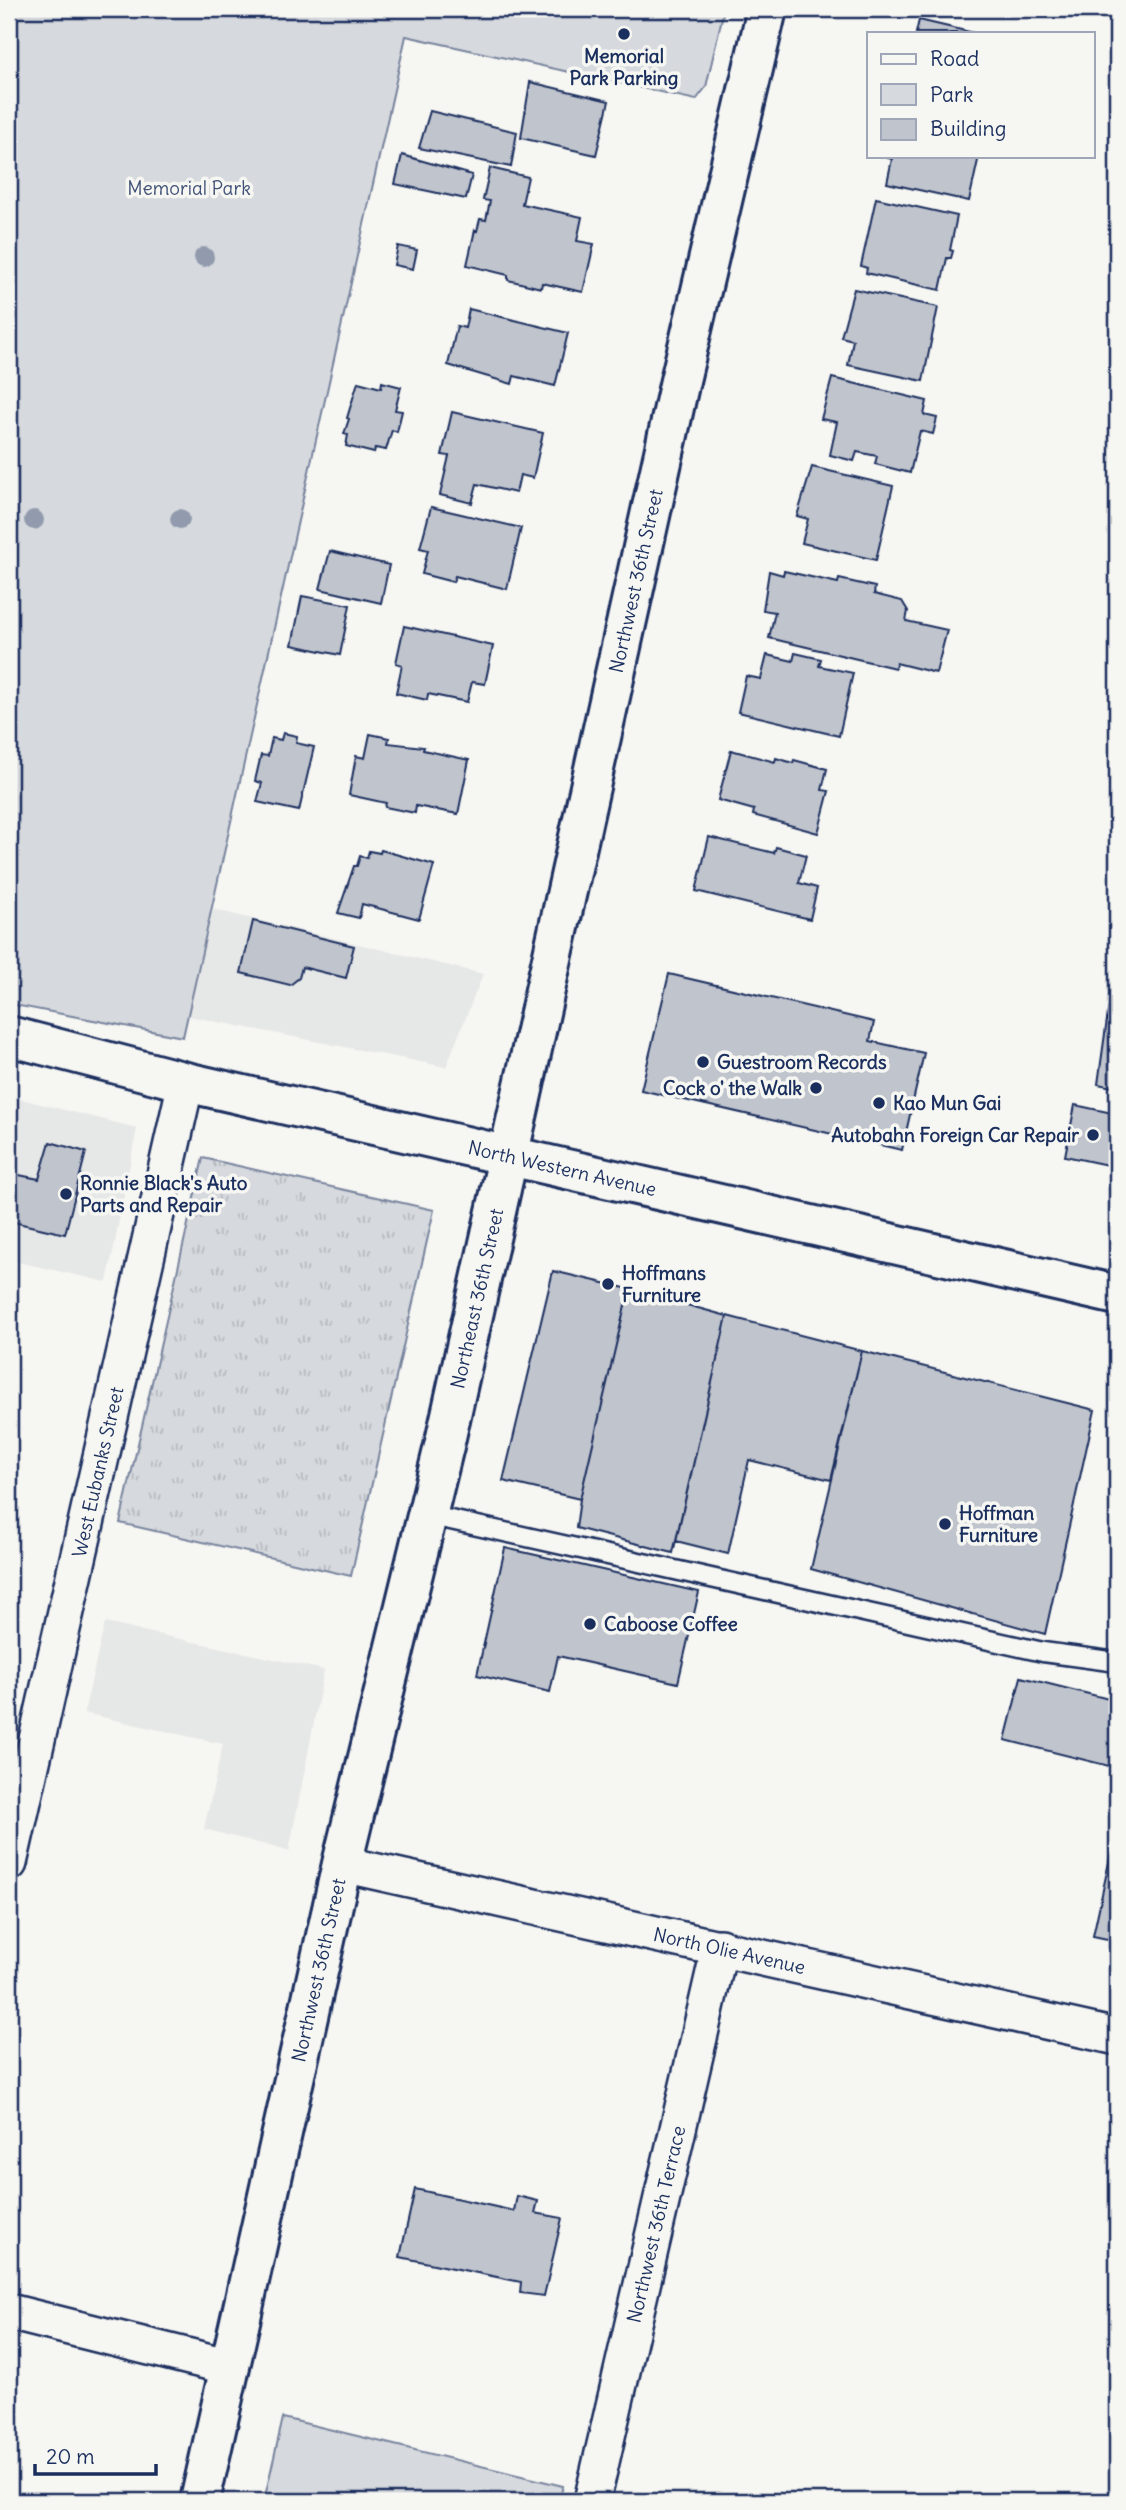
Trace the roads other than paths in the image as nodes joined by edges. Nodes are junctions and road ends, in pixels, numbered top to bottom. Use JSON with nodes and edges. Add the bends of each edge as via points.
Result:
{"nodes":[{"id":1,"x":767,"y":9,"type":"edge"},
{"id":2,"x":9,"y":1036,"type":"edge"},
{"id":3,"x":186,"y":1082,"type":"junction"},
{"id":4,"x":509,"y":1156,"type":"junction"},
{"id":5,"x":1117,"y":1295,"type":"edge"},
{"id":6,"x":445,"y":1442,"type":"joint"},
{"id":7,"x":428,"y":1515,"type":"junction"},
{"id":8,"x":1117,"y":1662,"type":"edge"},
{"id":9,"x":9,"y":1863,"type":"edge"},
{"id":10,"x":342,"y":1864,"type":"junction"},
{"id":11,"x":720,"y":1947,"type":"junction"},
{"id":12,"x":1117,"y":2037,"type":"edge"},
{"id":13,"x":9,"y":2312,"type":"edge"},
{"id":14,"x":230,"y":2367,"type":"junction"},
{"id":15,"x":200,"y":2501,"type":"edge"},
{"id":16,"x":593,"y":2501,"type":"edge"}],
"edges":[{"from":1,"to":4,"type":"main road","name":"Northwest 36th Street"},
{"from":2,"to":3,"type":"main road","name":"North Western Avenue"},
{"from":3,"to":4,"type":"main road","name":"North Western Avenue"},
{"from":3,"to":9,"type":"street","name":"West Eubanks Street"},
{"from":4,"to":5,"type":"main road","name":"North Western Avenue"},
{"from":4,"to":6,"type":"main road","name":"Northeast 36th Street"},
{"from":6,"to":7,"type":"main road","name":"Northwest 36th Street"},
{"from":7,"to":8,"type":"lane","via":[[1043,1652]]},
{"from":7,"to":10,"type":"main road","name":"Northwest 36th Street"},
{"from":10,"to":11,"type":"street","name":"North Olie Avenue"},
{"from":10,"to":14,"type":"main road","name":"Northwest 36th Street"},
{"from":11,"to":12,"type":"street","name":"North Olie Avenue"},
{"from":11,"to":16,"type":"street","name":"Northwest 36th Terrace"},
{"from":13,"to":14,"type":"street"},
{"from":14,"to":15,"type":"main road","name":"Northwest 36th Street"}]}
